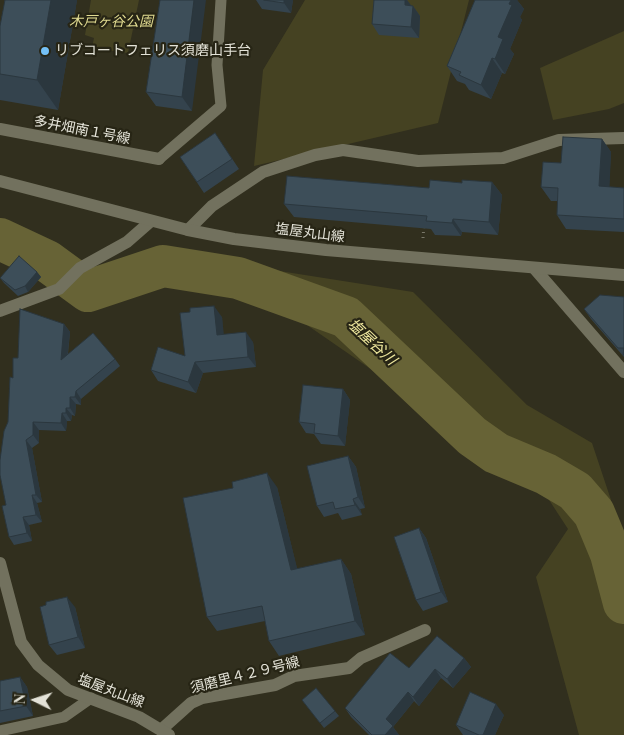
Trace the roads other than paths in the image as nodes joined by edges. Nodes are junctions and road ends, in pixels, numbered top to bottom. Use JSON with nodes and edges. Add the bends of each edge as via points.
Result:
{"nodes":[{"id":1,"x":221,"y":0,"type":"edge"},
{"id":2,"x":0,"y":129,"type":"edge"},
{"id":3,"x":624,"y":138,"type":"edge"},
{"id":4,"x":159,"y":159,"type":"joint"},
{"id":5,"x":0,"y":181,"type":"edge"},
{"id":6,"x":151,"y":221,"type":"junction"},
{"id":7,"x":188,"y":230,"type":"junction"},
{"id":8,"x":534,"y":268,"type":"junction"},
{"id":9,"x":624,"y":275,"type":"edge"},
{"id":10,"x":0,"y":311,"type":"edge"},
{"id":11,"x":624,"y":372,"type":"edge"},
{"id":12,"x":0,"y":563,"type":"edge"},
{"id":13,"x":424,"y":630,"type":"dead end"},
{"id":14,"x":91,"y":698,"type":"junction"},
{"id":15,"x":0,"y":731,"type":"edge"},
{"id":16,"x":166,"y":732,"type":"edge"}],
"edges":[{"from":1,"to":4,"type":"lane","via":[[218,66],[221,106]]},
{"from":2,"to":4,"type":"street","name":"多井畑南１号線"},
{"from":3,"to":7,"type":"street","via":[[559,140],[503,158],[418,161],[343,150],[315,155],[263,172],[212,206]]},
{"from":5,"to":6,"type":"street","name":"塩屋丸山線"},
{"from":6,"to":7,"type":"street","name":"塩屋丸山線"},
{"from":6,"to":10,"type":"street","via":[[128,242],[80,268],[59,289]]},
{"from":7,"to":8,"type":"street","name":"塩屋丸山線","via":[[326,250]]},
{"from":8,"to":9,"type":"street","name":"塩屋丸山線"},
{"from":8,"to":11,"type":"street"},
{"from":12,"to":14,"type":"street","name":"塩屋丸山線","via":[[21,642],[38,665],[68,690]]},
{"from":13,"to":16,"type":"street","name":"須磨里４２９号線","via":[[361,658],[349,668],[294,676],[275,686],[191,702]]},
{"from":14,"to":15,"type":"lane","via":[[64,717]]},
{"from":14,"to":16,"type":"street","name":"塩屋丸山線"}]}
